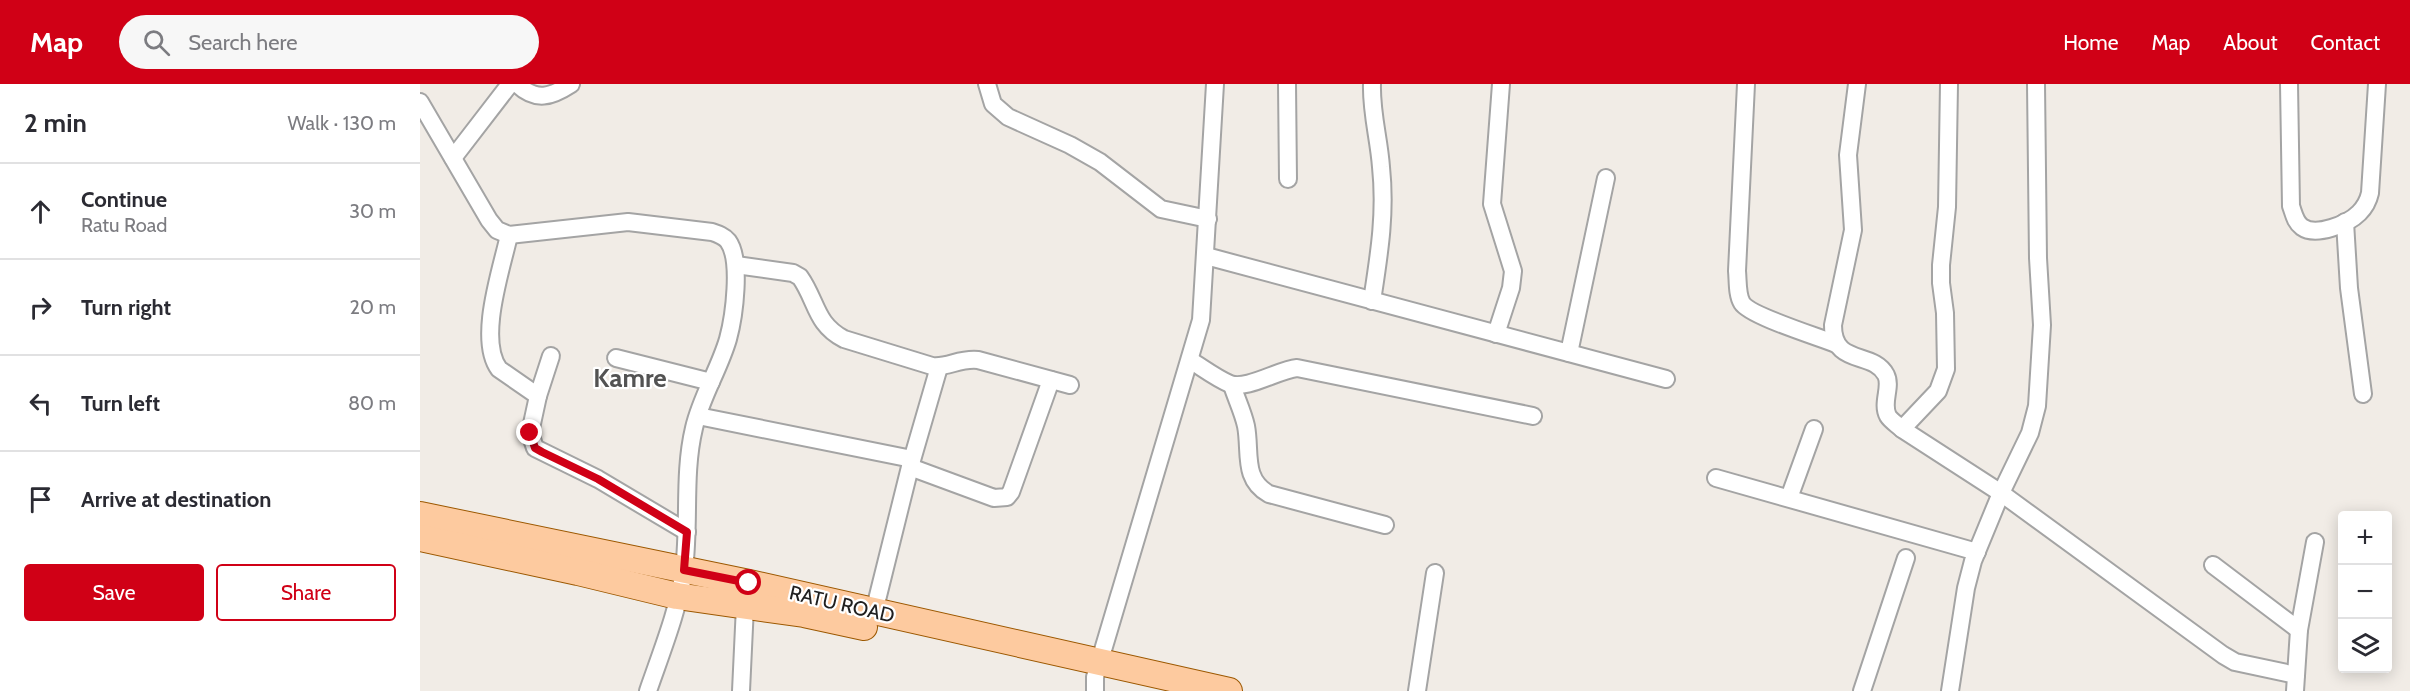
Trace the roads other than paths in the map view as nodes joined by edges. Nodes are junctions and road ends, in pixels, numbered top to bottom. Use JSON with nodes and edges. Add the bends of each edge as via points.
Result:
{"nodes":[{"id":1,"x":510,"y":84,"type":"edge"},
{"id":2,"x":517,"y":84,"type":"edge"},
{"id":3,"x":571,"y":84,"type":"edge"},
{"id":4,"x":987,"y":84,"type":"edge"},
{"id":5,"x":1215,"y":84,"type":"edge"},
{"id":6,"x":1287,"y":84,"type":"edge"},
{"id":7,"x":1372,"y":84,"type":"edge"},
{"id":8,"x":1501,"y":84,"type":"edge"},
{"id":9,"x":1746,"y":84,"type":"edge"},
{"id":10,"x":1857,"y":84,"type":"edge"},
{"id":11,"x":1949,"y":84,"type":"edge"},
{"id":12,"x":2036,"y":84,"type":"edge"},
{"id":13,"x":2289,"y":84,"type":"edge"},
{"id":14,"x":2377,"y":84,"type":"edge"},
{"id":15,"x":420,"y":102,"type":"edge"},
{"id":16,"x":453,"y":158,"type":"junction"},
{"id":17,"x":1606,"y":178,"type":"dead end"},
{"id":18,"x":1288,"y":179,"type":"dead end"},
{"id":19,"x":1208,"y":219,"type":"junction"},
{"id":20,"x":2345,"y":222,"type":"junction"},
{"id":21,"x":509,"y":235,"type":"junction"},
{"id":22,"x":1206,"y":256,"type":"junction"},
{"id":23,"x":736,"y":265,"type":"junction"},
{"id":24,"x":1372,"y":301,"type":"junction"},
{"id":25,"x":1496,"y":334,"type":"junction"},
{"id":26,"x":1836,"y":344,"type":"junction"},
{"id":27,"x":1569,"y":353,"type":"junction"},
{"id":28,"x":551,"y":356,"type":"dead end"},
{"id":29,"x":616,"y":358,"type":"dead end"},
{"id":30,"x":1190,"y":360,"type":"junction"},
{"id":31,"x":939,"y":367,"type":"junction"},
{"id":32,"x":1666,"y":379,"type":"dead end"},
{"id":33,"x":1052,"y":380,"type":"junction"},
{"id":34,"x":711,"y":382,"type":"junction"},
{"id":35,"x":1232,"y":385,"type":"junction"},
{"id":36,"x":1070,"y":386,"type":"dead end"},
{"id":37,"x":2363,"y":394,"type":"dead end"},
{"id":38,"x":538,"y":396,"type":"junction"},
{"id":39,"x":698,"y":416,"type":"junction"},
{"id":40,"x":1533,"y":416,"type":"dead end"},
{"id":41,"x":1814,"y":429,"type":"dead end"},
{"id":42,"x":1902,"y":429,"type":"junction"},
{"id":43,"x":911,"y":463,"type":"junction"},
{"id":44,"x":1716,"y":478,"type":"dead end"},
{"id":45,"x":2001,"y":493,"type":"junction"},
{"id":46,"x":1789,"y":498,"type":"junction"},
{"id":47,"x":420,"y":515,"type":"edge"},
{"id":48,"x":1385,"y":525,"type":"dead end"},
{"id":49,"x":687,"y":532,"type":"junction"},
{"id":50,"x":420,"y":538,"type":"edge"},
{"id":51,"x":2315,"y":542,"type":"dead end"},
{"id":52,"x":1977,"y":552,"type":"junction"},
{"id":53,"x":1906,"y":558,"type":"dead end"},
{"id":54,"x":2213,"y":565,"type":"dead end"},
{"id":55,"x":684,"y":570,"type":"junction"},
{"id":56,"x":1435,"y":573,"type":"dead end"},
{"id":57,"x":677,"y":596,"type":"junction"},
{"id":58,"x":745,"y":606,"type":"junction"},
{"id":59,"x":874,"y":612,"type":"junction"},
{"id":60,"x":2299,"y":630,"type":"junction"},
{"id":61,"x":1097,"y":677,"type":"edge"},
{"id":62,"x":2295,"y":683,"type":"edge"},
{"id":63,"x":648,"y":691,"type":"edge"},
{"id":64,"x":741,"y":691,"type":"edge"},
{"id":65,"x":1157,"y":691,"type":"edge"},
{"id":66,"x":1228,"y":691,"type":"edge"},
{"id":67,"x":1417,"y":691,"type":"edge"},
{"id":68,"x":1862,"y":691,"type":"edge"},
{"id":69,"x":1950,"y":691,"type":"edge"}],
"edges":[{"from":1,"to":16,"type":"street"},
{"from":2,"to":3,"type":"street","via":[[541,97],[556,94]]},
{"from":4,"to":19,"type":"street","via":[[993,104],[1008,117],[1100,162],[1151,204]]},
{"from":5,"to":19,"type":"street"},
{"from":6,"to":18,"type":"street"},
{"from":7,"to":24,"type":"street","via":[[1383,226]]},
{"from":8,"to":25,"type":"street","via":[[1492,204],[1513,271]]},
{"from":9,"to":26,"type":"street","via":[[1738,293],[1743,305],[1755,313]]},
{"from":10,"to":26,"type":"street","via":[[1848,155],[1853,230],[1833,325]]},
{"from":11,"to":42,"type":"street","via":[[1947,207],[1941,265],[1946,369],[1938,391]]},
{"from":12,"to":45,"type":"street","via":[[2037,247],[2042,325],[2037,406],[2030,433]]},
{"from":13,"to":20,"type":"street","via":[[2291,207],[2296,221],[2304,229],[2317,230]]},
{"from":14,"to":20,"type":"street","via":[[2370,193],[2367,204]]},
{"from":15,"to":16,"type":"street"},
{"from":16,"to":21,"type":"street","via":[[489,220]]},
{"from":17,"to":27,"type":"street"},
{"from":19,"to":22,"type":"street"},
{"from":20,"to":37,"type":"street"},
{"from":21,"to":23,"type":"street","via":[[628,222],[712,232],[728,241]]},
{"from":21,"to":38,"type":"street","via":[[491,318],[491,349],[499,369]]},
{"from":22,"to":24,"type":"street"},
{"from":22,"to":30,"type":"street","via":[[1201,320]]},
{"from":23,"to":31,"type":"street","via":[[793,273],[804,282],[831,332]]},
{"from":23,"to":34,"type":"street","via":[[732,322]]},
{"from":24,"to":25,"type":"street"},
{"from":25,"to":27,"type":"street"},
{"from":26,"to":42,"type":"street","via":[[1885,374],[1889,417]]},
{"from":27,"to":32,"type":"street"},
{"from":28,"to":38,"type":"street"},
{"from":29,"to":34,"type":"street"},
{"from":30,"to":35,"type":"street"},
{"from":30,"to":61,"type":"street"},
{"from":31,"to":33,"type":"street","via":[[966,359],[978,360]]},
{"from":31,"to":43,"type":"street"},
{"from":33,"to":36,"type":"street"},
{"from":33,"to":43,"type":"street","via":[[1007,497],[994,498]]},
{"from":34,"to":39,"type":"street"},
{"from":35,"to":40,"type":"street","via":[[1250,384],[1275,372],[1297,368]]},
{"from":35,"to":48,"type":"street","via":[[1246,426],[1252,479],[1258,488]]},
{"from":38,"to":49,"type":"street","via":[[530,433],[535,448],[598,479]]},
{"from":39,"to":43,"type":"street"},
{"from":39,"to":49,"type":"street","via":[[689,458]]},
{"from":41,"to":46,"type":"street"},
{"from":42,"to":45,"type":"street"},
{"from":43,"to":59,"type":"street"},
{"from":44,"to":46,"type":"street"},
{"from":45,"to":52,"type":"street"},
{"from":45,"to":62,"type":"street","via":[[2223,655]]},
{"from":46,"to":52,"type":"street"},
{"from":47,"to":55,"type":"main road","name":"RATU ROAD"},
{"from":49,"to":55,"type":"street"},
{"from":50,"to":57,"type":"main road","name":"RATU ROAD"},
{"from":51,"to":60,"type":"street"},
{"from":52,"to":69,"type":"street","via":[[1966,588]]},
{"from":53,"to":68,"type":"street"},
{"from":54,"to":60,"type":"street"},
{"from":55,"to":57,"type":"street"},
{"from":55,"to":59,"type":"main road","name":"RATU ROAD"},
{"from":56,"to":67,"type":"street"},
{"from":57,"to":58,"type":"main road","name":"RATU ROAD"},
{"from":57,"to":63,"type":"street"},
{"from":58,"to":61,"type":"main road","name":"RATU ROAD","via":[[804,614]]},
{"from":58,"to":64,"type":"street"},
{"from":59,"to":61,"type":"main road","name":"RATU ROAD"},
{"from":60,"to":62,"type":"street"},
{"from":61,"to":65,"type":"main road","name":"RATU ROAD"},
{"from":61,"to":66,"type":"main road","name":"RATU ROAD"}]}
